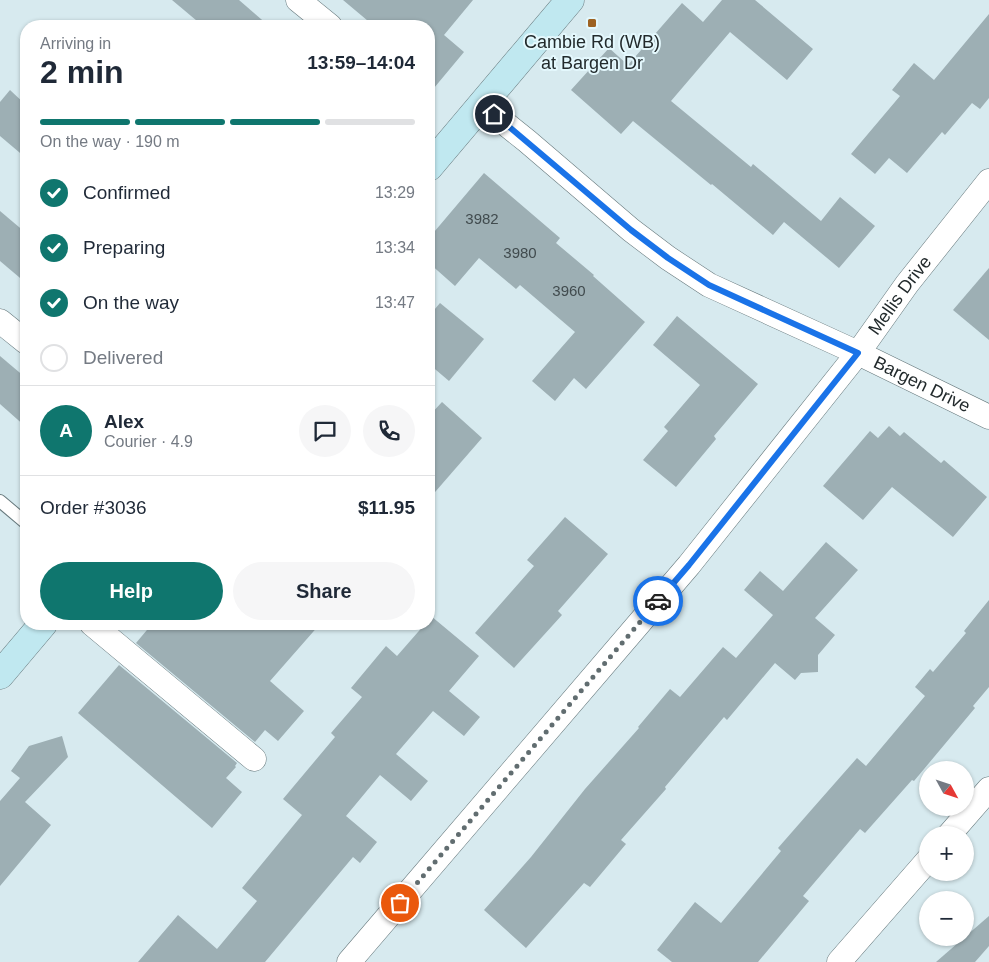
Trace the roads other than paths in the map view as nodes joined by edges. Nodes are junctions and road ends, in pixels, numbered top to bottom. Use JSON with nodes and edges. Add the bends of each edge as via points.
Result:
{"nodes":[{"id":1,"x":298,"y":0,"type":"edge"},
{"id":2,"x":570,"y":0,"type":"edge"},
{"id":3,"x":323,"y":20,"type":"edge"},
{"id":4,"x":482,"y":105,"type":"junction"},
{"id":5,"x":435,"y":160,"type":"edge"},
{"id":6,"x":989,"y":182,"type":"edge"},
{"id":7,"x":0,"y":321,"type":"edge"},
{"id":8,"x":20,"y":337,"type":"edge"},
{"id":9,"x":858,"y":353,"type":"junction"},
{"id":10,"x":989,"y":417,"type":"edge"},
{"id":11,"x":0,"y":501,"type":"edge"},
{"id":12,"x":20,"y":518,"type":"edge"},
{"id":13,"x":37,"y":630,"type":"edge"},
{"id":14,"x":99,"y":630,"type":"edge"},
{"id":15,"x":6,"y":663,"type":"edge"},
{"id":16,"x":254,"y":759,"type":"dead end"},
{"id":17,"x":989,"y":788,"type":"edge"},
{"id":18,"x":957,"y":826,"type":"edge"},
{"id":19,"x":919,"y":870,"type":"edge"},
{"id":20,"x":349,"y":962,"type":"edge"},
{"id":21,"x":839,"y":962,"type":"edge"}],
"edges":[{"from":1,"to":3,"type":"street"},
{"from":2,"to":4,"type":"main road"},
{"from":4,"to":5,"type":"main road"},
{"from":4,"to":9,"type":"street","name":"Bargen Drive","via":[[668,258],[709,285]]},
{"from":6,"to":9,"type":"street","name":"Mellis Drive","via":[[907,284]]},
{"from":7,"to":8,"type":"street"},
{"from":9,"to":10,"type":"street","name":"Bargen Drive"},
{"from":9,"to":20,"type":"street","name":"Mellis Drive","via":[[689,565]]},
{"from":11,"to":12,"type":"lane"},
{"from":13,"to":15,"type":"main road"},
{"from":14,"to":16,"type":"street"},
{"from":17,"to":18,"type":"street"},
{"from":19,"to":21,"type":"street"}]}
